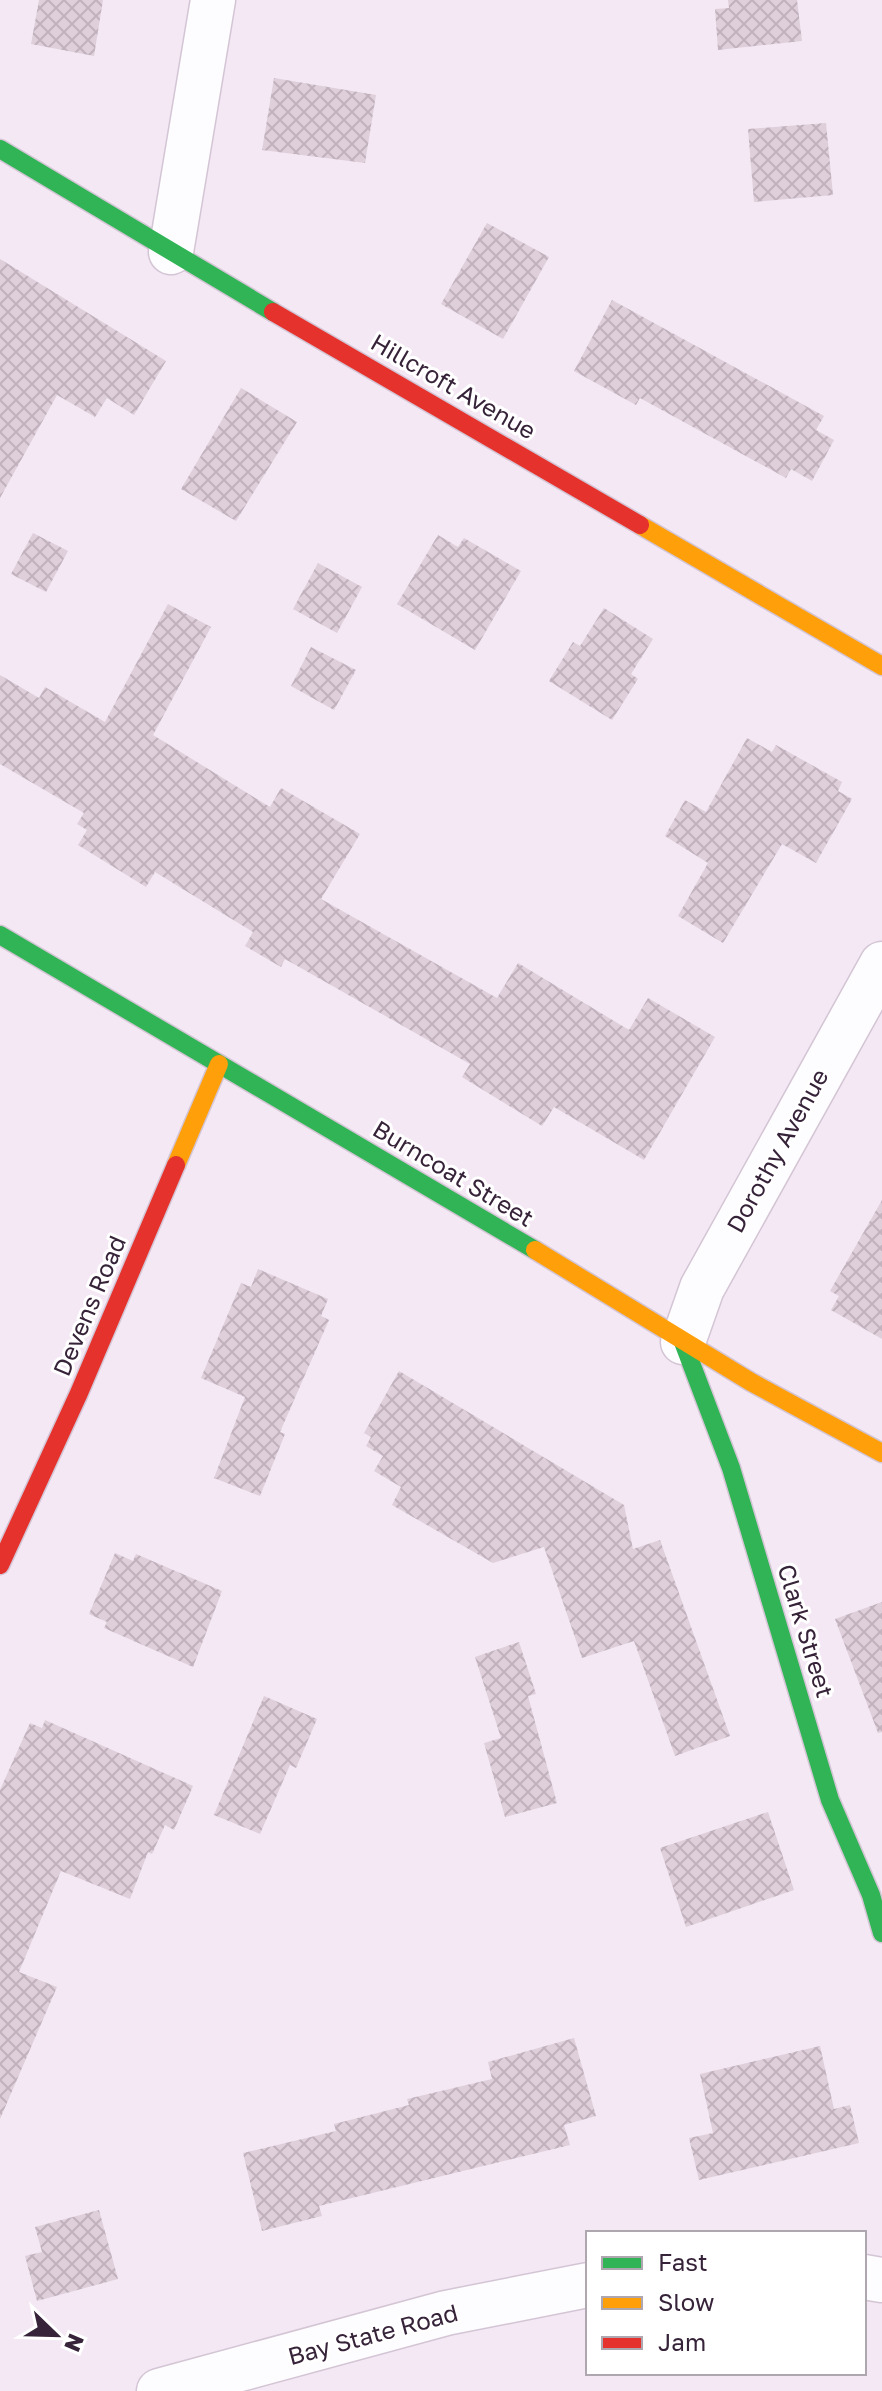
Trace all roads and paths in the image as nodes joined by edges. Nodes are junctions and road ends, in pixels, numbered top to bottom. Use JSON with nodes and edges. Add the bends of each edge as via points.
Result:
{"nodes":[{"id":1,"x":213,"y":0,"type":"edge"},
{"id":2,"x":0,"y":149,"type":"edge"},
{"id":3,"x":171,"y":252,"type":"junction"},
{"id":4,"x":882,"y":666,"type":"edge"},
{"id":5,"x":0,"y":935,"type":"edge"},
{"id":6,"x":882,"y":964,"type":"edge"},
{"id":7,"x":219,"y":1064,"type":"junction"},
{"id":8,"x":683,"y":1342,"type":"junction"},
{"id":9,"x":882,"y":1453,"type":"edge"},
{"id":10,"x":0,"y":1565,"type":"edge"},
{"id":11,"x":882,"y":1933,"type":"edge"},
{"id":12,"x":586,"y":2285,"type":"edge"},
{"id":13,"x":159,"y":2391,"type":"edge"}],
"edges":[{"from":1,"to":3,"type":"street"},
{"from":2,"to":3,"type":"street","name":"Hillcroft Avenue"},
{"from":3,"to":4,"type":"street","name":"Hillcroft Avenue"},
{"from":5,"to":7,"type":"street","name":"Burncoat Street"},
{"from":6,"to":8,"type":"street","name":"Dorothy Avenue","via":[[702,1288]]},
{"from":7,"to":8,"type":"street","name":"Burncoat Street"},
{"from":7,"to":10,"type":"street","name":"Devens Road"},
{"from":8,"to":9,"type":"street","name":"Burncoat Street"},
{"from":8,"to":11,"type":"street","name":"Clark Street","via":[[731,1468],[830,1800]]},
{"from":12,"to":13,"type":"street","name":"Bay State Road","via":[[446,2313]]}]}
